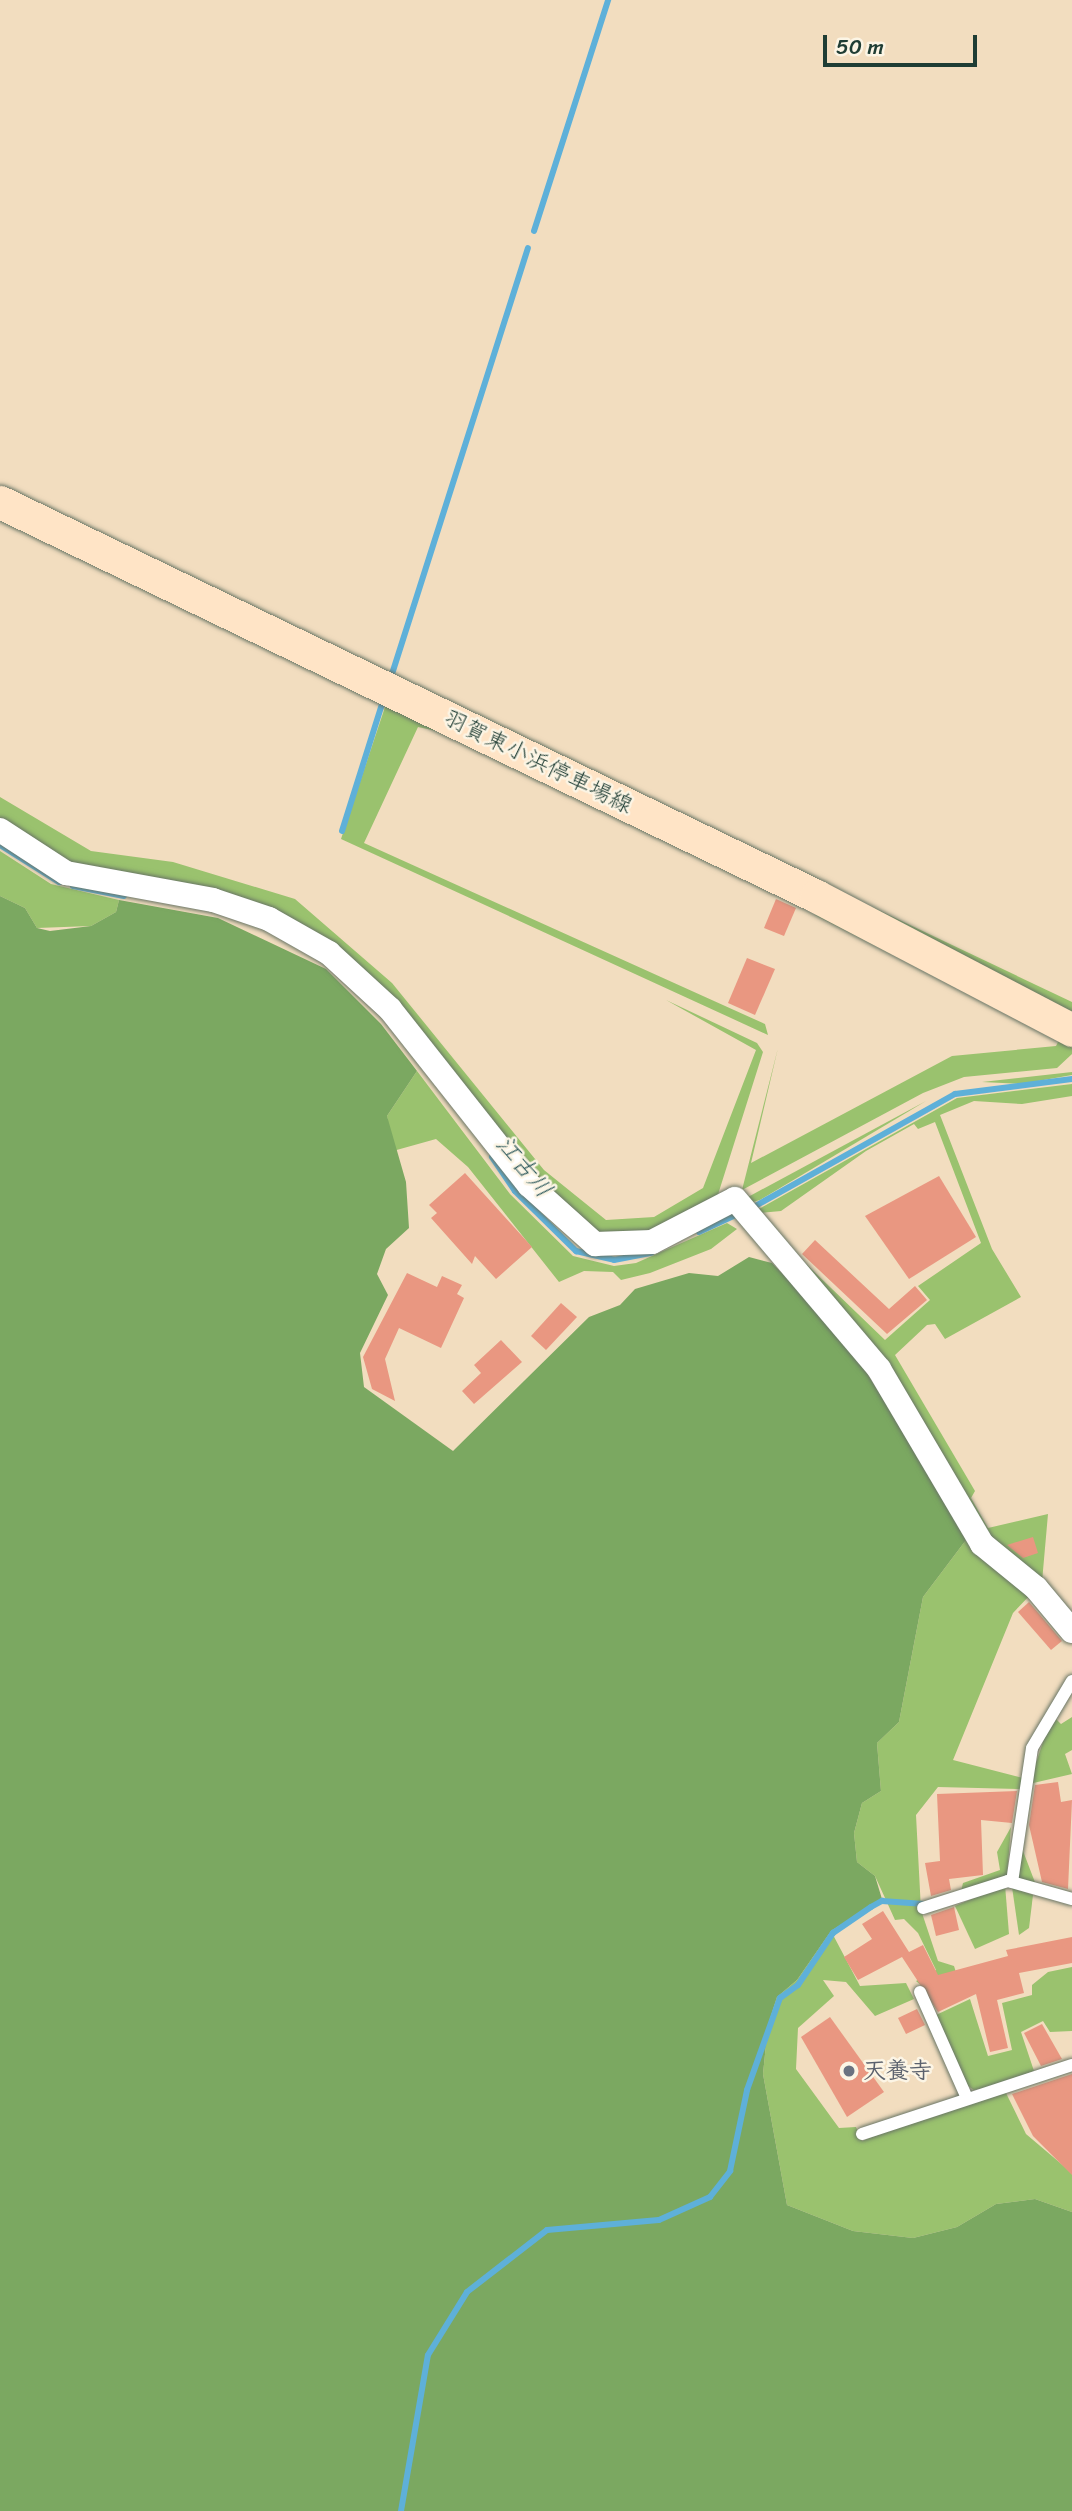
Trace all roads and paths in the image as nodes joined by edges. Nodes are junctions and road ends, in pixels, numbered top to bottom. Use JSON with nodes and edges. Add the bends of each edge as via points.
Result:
{"nodes":[{"id":1,"x":0,"y":502,"type":"edge"},
{"id":2,"x":0,"y":830,"type":"edge"},
{"id":3,"x":1072,"y":1030,"type":"edge"},
{"id":4,"x":1072,"y":1631,"type":"edge"},
{"id":5,"x":1072,"y":1681,"type":"edge"},
{"id":6,"x":1012,"y":1882,"type":"junction"},
{"id":7,"x":1072,"y":1899,"type":"edge"},
{"id":8,"x":923,"y":1908,"type":"dead end"},
{"id":9,"x":920,"y":1992,"type":"dead end"},
{"id":10,"x":1072,"y":2065,"type":"edge"},
{"id":11,"x":966,"y":2096,"type":"junction"},
{"id":12,"x":862,"y":2134,"type":"dead end"}],
"edges":[{"from":1,"to":3,"type":"main road","name":"羽賀東小浜停車場線","via":[[816,896]]},
{"from":2,"to":4,"type":"street","via":[[66,873],[213,900],[270,919],[329,954],[390,1009],[529,1185],[595,1244],[652,1242],[735,1199],[742,1214],[879,1369],[982,1544],[1036,1588]]},
{"from":5,"to":6,"type":"lane","via":[[1032,1748]]},
{"from":6,"to":7,"type":"lane"},
{"from":6,"to":8,"type":"lane"},
{"from":9,"to":11,"type":"lane"},
{"from":10,"to":11,"type":"lane"},
{"from":11,"to":12,"type":"lane"}]}
